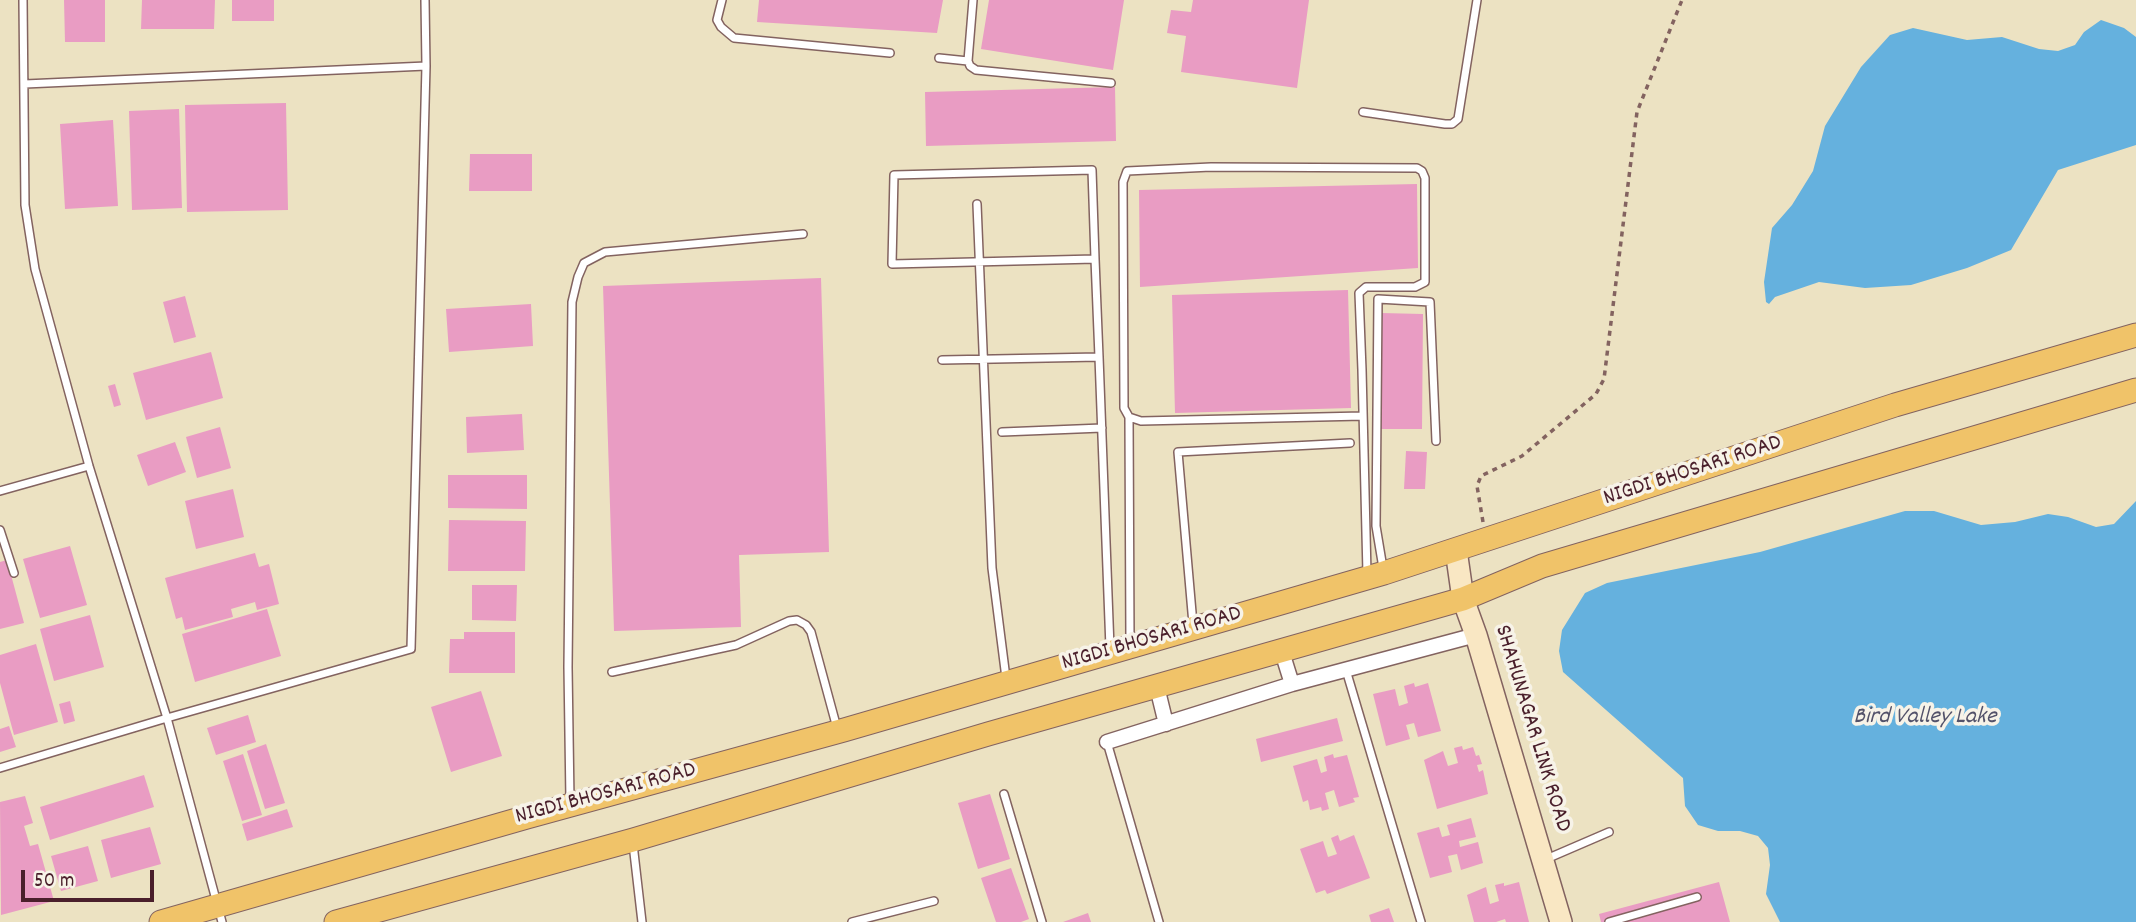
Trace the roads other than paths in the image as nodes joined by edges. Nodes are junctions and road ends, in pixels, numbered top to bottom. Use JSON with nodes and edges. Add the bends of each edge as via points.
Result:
{"nodes":[{"id":1,"x":23,"y":0,"type":"edge"},
{"id":2,"x":425,"y":0,"type":"edge"},
{"id":3,"x":722,"y":0,"type":"edge"},
{"id":4,"x":973,"y":0,"type":"edge"},
{"id":5,"x":1477,"y":0,"type":"edge"},
{"id":6,"x":890,"y":53,"type":"dead end"},
{"id":7,"x":939,"y":58,"type":"dead end"},
{"id":8,"x":968,"y":61,"type":"junction"},
{"id":9,"x":426,"y":66,"type":"junction"},
{"id":10,"x":1111,"y":83,"type":"dead end"},
{"id":11,"x":25,"y":84,"type":"junction"},
{"id":12,"x":1363,"y":112,"type":"dead end"},
{"id":13,"x":977,"y":204,"type":"dead end"},
{"id":14,"x":803,"y":234,"type":"dead end"},
{"id":15,"x":1095,"y":259,"type":"junction"},
{"id":16,"x":979,"y":262,"type":"junction"},
{"id":17,"x":2136,"y":335,"type":"edge"},
{"id":18,"x":1099,"y":356,"type":"junction"},
{"id":19,"x":984,"y":359,"type":"junction"},
{"id":20,"x":942,"y":360,"type":"dead end"},
{"id":21,"x":2136,"y":390,"type":"edge"},
{"id":22,"x":1363,"y":416,"type":"junction"},
{"id":23,"x":1129,"y":417,"type":"junction"},
{"id":24,"x":1101,"y":428,"type":"junction"},
{"id":25,"x":1002,"y":432,"type":"dead end"},
{"id":26,"x":1436,"y":442,"type":"dead end"},
{"id":27,"x":1350,"y":443,"type":"dead end"},
{"id":28,"x":89,"y":466,"type":"junction"},
{"id":29,"x":0,"y":491,"type":"edge"},
{"id":30,"x":0,"y":530,"type":"edge"},
{"id":31,"x":1456,"y":550,"type":"junction"},
{"id":32,"x":14,"y":573,"type":"dead end"},
{"id":33,"x":1375,"y":575,"type":"junction"},
{"id":34,"x":1463,"y":599,"type":"junction"},
{"id":35,"x":1194,"y":628,"type":"junction"},
{"id":36,"x":1476,"y":635,"type":"junction"},
{"id":37,"x":1120,"y":650,"type":"junction"},
{"id":38,"x":1282,"y":652,"type":"junction"},
{"id":39,"x":1346,"y":670,"type":"junction"},
{"id":40,"x":612,"y":672,"type":"dead end"},
{"id":41,"x":1006,"y":682,"type":"junction"},
{"id":42,"x":1292,"y":684,"type":"junction"},
{"id":43,"x":1157,"y":687,"type":"junction"},
{"id":44,"x":167,"y":718,"type":"junction"},
{"id":45,"x":1166,"y":724,"type":"junction"},
{"id":46,"x":838,"y":731,"type":"junction"},
{"id":47,"x":1107,"y":742,"type":"joint"},
{"id":48,"x":0,"y":768,"type":"edge"},
{"id":49,"x":1004,"y":794,"type":"dead end"},
{"id":50,"x":570,"y":805,"type":"junction"},
{"id":51,"x":1609,"y":832,"type":"dead end"},
{"id":52,"x":633,"y":840,"type":"junction"},
{"id":53,"x":1543,"y":860,"type":"junction"},
{"id":54,"x":1697,"y":897,"type":"dead end"},
{"id":55,"x":934,"y":901,"type":"dead end"},
{"id":56,"x":220,"y":914,"type":"edge"},
{"id":57,"x":160,"y":922,"type":"edge"},
{"id":58,"x":336,"y":922,"type":"edge"},
{"id":59,"x":642,"y":922,"type":"edge"},
{"id":60,"x":852,"y":922,"type":"edge"},
{"id":61,"x":1042,"y":922,"type":"edge"},
{"id":62,"x":1158,"y":922,"type":"edge"},
{"id":63,"x":1421,"y":922,"type":"edge"},
{"id":64,"x":1561,"y":922,"type":"edge"},
{"id":65,"x":1609,"y":922,"type":"edge"}],
"edges":[{"from":1,"to":11,"type":"lane"},
{"from":2,"to":9,"type":"lane"},
{"from":3,"to":6,"type":"lane","via":[[717,20],[734,38]]},
{"from":4,"to":8,"type":"lane"},
{"from":5,"to":12,"type":"lane","via":[[1458,119],[1445,124]]},
{"from":7,"to":8,"type":"lane"},
{"from":8,"to":10,"type":"lane","via":[[976,70]]},
{"from":9,"to":11,"type":"lane"},
{"from":9,"to":44,"type":"lane","via":[[411,649]]},
{"from":11,"to":28,"type":"lane","via":[[25,205],[35,269]]},
{"from":13,"to":16,"type":"lane"},
{"from":14,"to":50,"type":"lane","via":[[605,253],[584,263],[578,277],[572,302]]},
{"from":15,"to":16,"type":"lane"},
{"from":15,"to":16,"type":"lane","via":[[1092,170],[894,175],[892,264]]},
{"from":15,"to":18,"type":"lane"},
{"from":16,"to":19,"type":"lane"},
{"from":17,"to":31,"type":"main road","name":"NIGDI BHOSARI ROAD","via":[[1895,405]]},
{"from":18,"to":19,"type":"lane"},
{"from":18,"to":24,"type":"lane"},
{"from":19,"to":20,"type":"lane"},
{"from":19,"to":41,"type":"lane","via":[[992,568]]},
{"from":21,"to":34,"type":"main road","name":"NIGDI BHOSARI ROAD","via":[[1542,566]]},
{"from":22,"to":23,"type":"lane","via":[[1140,421]]},
{"from":22,"to":23,"type":"lane","via":[[1359,293],[1366,287],[1421,286],[1426,277],[1424,178],[1417,168],[1128,171],[1123,182],[1124,408]]},
{"from":22,"to":33,"type":"lane"},
{"from":23,"to":37,"type":"lane"},
{"from":24,"to":25,"type":"lane"},
{"from":24,"to":37,"type":"lane"},
{"from":26,"to":33,"type":"lane","via":[[1430,302],[1378,299]]},
{"from":27,"to":35,"type":"lane","via":[[1178,452]]},
{"from":28,"to":29,"type":"lane"},
{"from":28,"to":44,"type":"lane"},
{"from":30,"to":32,"type":"lane"},
{"from":31,"to":33,"type":"main road","name":"NIGDI BHOSARI ROAD"},
{"from":31,"to":34,"type":"street","name":"SHAHUNAGAR LINK ROAD"},
{"from":33,"to":35,"type":"main road","name":"NIGDI BHOSARI ROAD"},
{"from":34,"to":36,"type":"street","name":"SHAHUNAGAR LINK ROAD"},
{"from":34,"to":38,"type":"main road","name":"NIGDI BHOSARI ROAD"},
{"from":35,"to":37,"type":"main road","name":"NIGDI BHOSARI ROAD"},
{"from":36,"to":39,"type":"street"},
{"from":36,"to":53,"type":"street","name":"SHAHUNAGAR LINK ROAD"},
{"from":37,"to":41,"type":"main road","name":"NIGDI BHOSARI ROAD"},
{"from":38,"to":42,"type":"street"},
{"from":38,"to":43,"type":"main road","name":"NIGDI BHOSARI ROAD"},
{"from":39,"to":42,"type":"street"},
{"from":39,"to":63,"type":"lane"},
{"from":40,"to":46,"type":"lane","via":[[736,645],[797,620],[811,632]]},
{"from":41,"to":46,"type":"main road","name":"NIGDI BHOSARI ROAD"},
{"from":42,"to":45,"type":"street"},
{"from":43,"to":45,"type":"street"},
{"from":43,"to":52,"type":"main road","name":"NIGDI BHOSARI ROAD"},
{"from":44,"to":48,"type":"lane"},
{"from":44,"to":56,"type":"lane"},
{"from":45,"to":47,"type":"street"},
{"from":46,"to":50,"type":"main road","name":"NIGDI BHOSARI ROAD"},
{"from":47,"to":62,"type":"lane"},
{"from":49,"to":61,"type":"lane"},
{"from":50,"to":56,"type":"main road","name":"NIGDI BHOSARI ROAD"},
{"from":51,"to":53,"type":"lane"},
{"from":52,"to":58,"type":"main road","name":"NIGDI BHOSARI ROAD"},
{"from":52,"to":59,"type":"lane"},
{"from":53,"to":64,"type":"street","name":"SHAHUNAGAR LINK ROAD"},
{"from":54,"to":65,"type":"lane"},
{"from":55,"to":60,"type":"lane"},
{"from":56,"to":57,"type":"main road","name":"NIGDI BHOSARI ROAD"}]}
